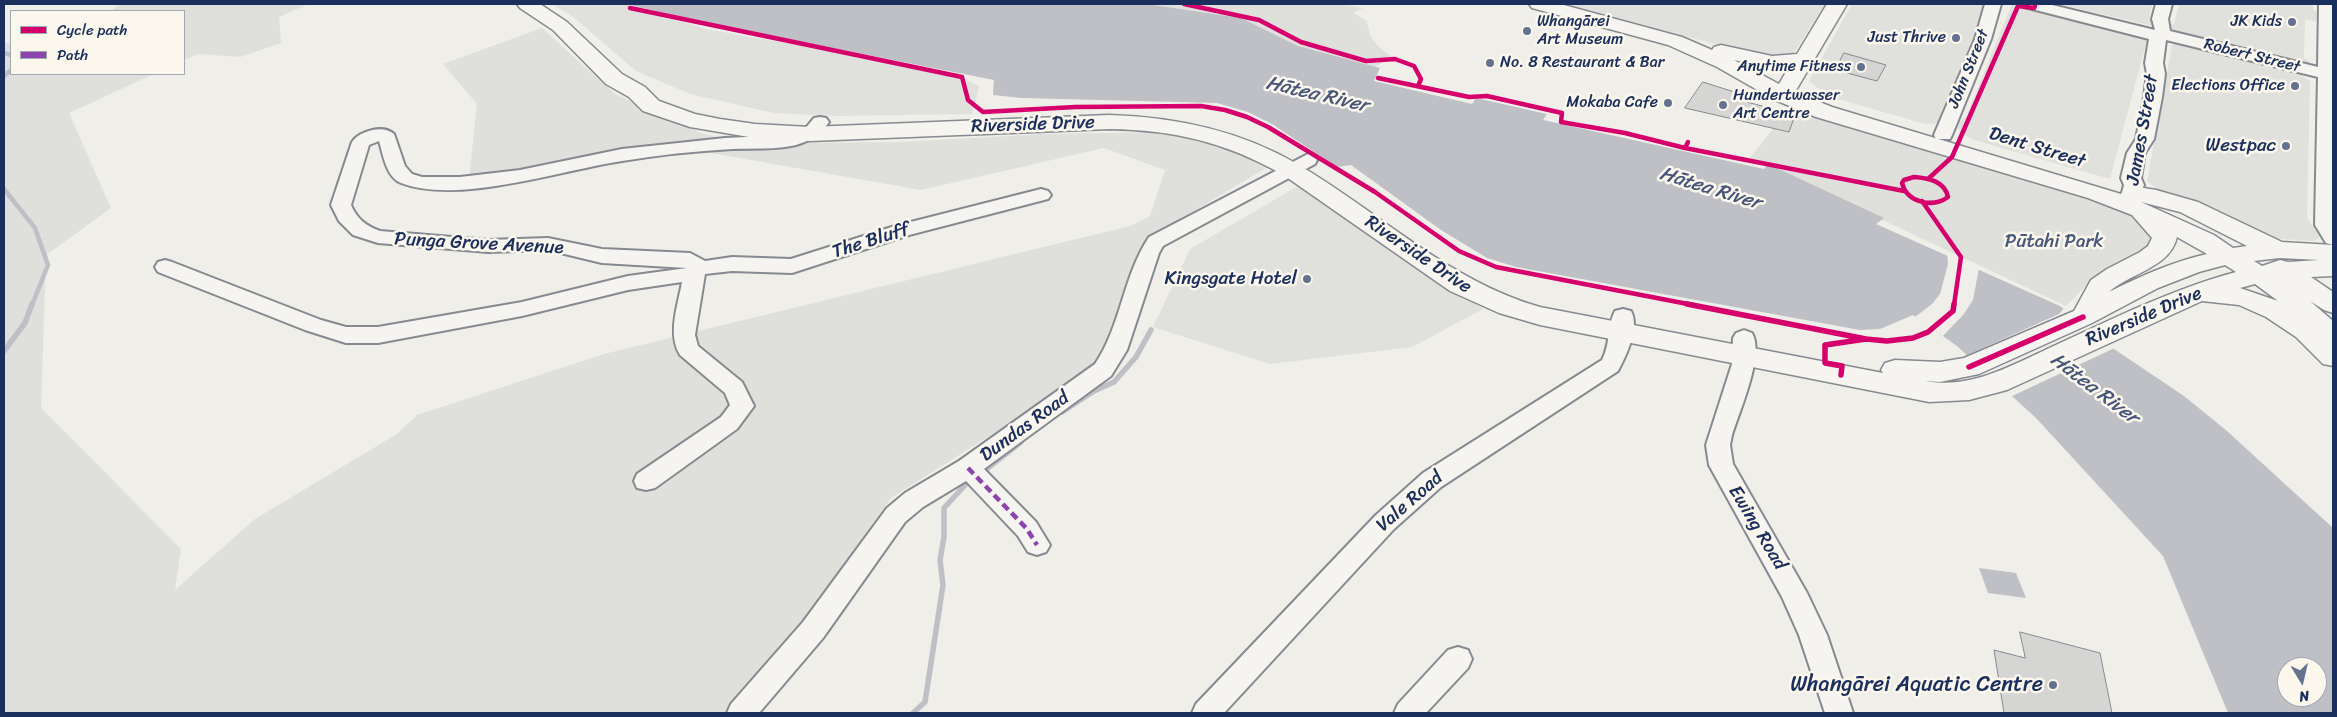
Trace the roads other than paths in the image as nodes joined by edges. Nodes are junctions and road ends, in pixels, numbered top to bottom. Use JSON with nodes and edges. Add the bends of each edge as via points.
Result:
{"nodes":[{"id":1,"x":527,"y":4,"type":"edge"},
{"id":2,"x":1539,"y":4,"type":"edge"},
{"id":3,"x":1837,"y":4,"type":"edge"},
{"id":4,"x":1993,"y":4,"type":"edge"},
{"id":5,"x":2030,"y":4,"type":"edge"},
{"id":6,"x":2047,"y":4,"type":"edge"},
{"id":7,"x":2164,"y":4,"type":"edge"},
{"id":8,"x":2327,"y":4,"type":"edge"},
{"id":9,"x":2159,"y":33,"type":"junction"},
{"id":10,"x":1675,"y":42,"type":"junction"},
{"id":11,"x":1715,"y":50,"type":"junction"},
{"id":12,"x":1805,"y":60,"type":"junction"},
{"id":13,"x":2329,"y":75,"type":"edge"},
{"id":14,"x":1787,"y":89,"type":"junction"},
{"id":15,"x":815,"y":128,"type":"junction"},
{"id":16,"x":1943,"y":134,"type":"junction"},
{"id":17,"x":1299,"y":164,"type":"junction"},
{"id":18,"x":1042,"y":195,"type":"dead end"},
{"id":19,"x":2133,"y":200,"type":"junction"},
{"id":20,"x":2330,"y":216,"type":"edge"},
{"id":21,"x":2330,"y":251,"type":"edge"},
{"id":22,"x":2229,"y":256,"type":"junction"},
{"id":23,"x":2282,"y":260,"type":"junction"},
{"id":24,"x":2255,"y":263,"type":"junction"},
{"id":25,"x":164,"y":267,"type":"dead end"},
{"id":26,"x":697,"y":270,"type":"junction"},
{"id":27,"x":2195,"y":294,"type":"junction"},
{"id":28,"x":2333,"y":304,"type":"edge"},
{"id":29,"x":2085,"y":316,"type":"junction"},
{"id":30,"x":1622,"y":324,"type":"junction"},
{"id":31,"x":2333,"y":336,"type":"edge"},
{"id":32,"x":1744,"y":346,"type":"junction"},
{"id":33,"x":2333,"y":357,"type":"edge"},
{"id":34,"x":968,"y":468,"type":"junction"},
{"id":35,"x":646,"y":481,"type":"dead end"},
{"id":36,"x":1037,"y":545,"type":"dead end"},
{"id":37,"x":1458,"y":659,"type":"dead end"},
{"id":38,"x":741,"y":713,"type":"edge"},
{"id":39,"x":1206,"y":713,"type":"edge"},
{"id":40,"x":1408,"y":713,"type":"edge"},
{"id":41,"x":1839,"y":713,"type":"edge"}],
"edges":[{"from":1,"to":15,"type":"main road","name":"Riverside Drive","via":[[560,26],[614,79],[637,92],[651,106],[690,120],[755,131]]},
{"from":2,"to":10,"type":"main road","name":"Dent Street"},
{"from":3,"to":12,"type":"main road"},
{"from":4,"to":16,"type":"street","name":"John Street"},
{"from":5,"to":9,"type":"street","name":"Robert Street"},
{"from":6,"to":9,"type":"street","name":"Robert Street"},
{"from":7,"to":9,"type":"street","name":"James Street"},
{"from":8,"to":13,"type":"street"},
{"from":9,"to":13,"type":"street","name":"Robert Street"},
{"from":9,"to":19,"type":"street","name":"James Street","via":[[2146,138],[2136,153],[2131,178]]},
{"from":10,"to":11,"type":"main road","name":"Dent Street"},
{"from":10,"to":14,"type":"main road","name":"Dent Street"},
{"from":11,"to":12,"type":"main road","via":[[1772,62]]},
{"from":11,"to":14,"type":"main road","name":"Dent Street","via":[[1755,66]]},
{"from":12,"to":14,"type":"main road"},
{"from":13,"to":20,"type":"street"},
{"from":14,"to":16,"type":"main road","name":"Dent Street"},
{"from":14,"to":19,"type":"main road","name":"Dent Street","via":[[1824,112],[2087,190]]},
{"from":15,"to":17,"type":"main road","name":"Riverside Drive","via":[[1084,122],[1149,124],[1200,132]]},
{"from":15,"to":26,"type":"street","name":"Punga Grove Avenue","via":[[781,142],[725,144],[622,155],[510,178],[441,184],[405,178],[396,167],[386,138],[378,135],[361,142],[340,205],[346,217],[360,231],[378,237],[472,246],[548,244],[602,256],[690,260],[697,264]]},
{"from":16,"to":19,"type":"main road","name":"Dent Street"},
{"from":17,"to":30,"type":"main road","name":"Riverside Drive","via":[[1469,274],[1519,294]]},
{"from":17,"to":34,"type":"street","name":"Dundas Road","via":[[1156,242],[1149,253],[1116,350],[1103,370]]},
{"from":18,"to":26,"type":"street","name":"The Bluff","via":[[902,230],[792,266],[732,264]]},
{"from":19,"to":22,"type":"main road","name":"Dent Street"},
{"from":19,"to":23,"type":"main road","via":[[2156,197],[2190,207]]},
{"from":19,"to":24,"type":"main road","name":"Dent Street","via":[[2198,220]]},
{"from":19,"to":29,"type":"main road","via":[[2158,227],[2165,242],[2154,255],[2100,285]]},
{"from":20,"to":21,"type":"street","via":[[2324,224]]},
{"from":21,"to":23,"type":"main road"},
{"from":22,"to":24,"type":"main road","name":"Dent Street"},
{"from":22,"to":29,"type":"main road","name":"Riverside Drive","via":[[2170,273]]},
{"from":23,"to":24,"type":"main road","name":"Riverside Drive"},
{"from":23,"to":28,"type":"main road"},
{"from":24,"to":27,"type":"main road","name":"Riverside Drive","via":[[2241,277]]},
{"from":24,"to":31,"type":"main road"},
{"from":25,"to":26,"type":"street","via":[[313,326],[346,335],[378,335],[522,309]]},
{"from":26,"to":35,"type":"street","via":[[684,335],[688,350],[734,388],[742,406],[729,423]]},
{"from":27,"to":32,"type":"main road","name":"Riverside Drive","via":[[1992,384],[1954,392],[1929,392]]},
{"from":27,"to":33,"type":"main road","via":[[2222,294],[2271,307],[2302,327]]},
{"from":29,"to":32,"type":"main road","name":"Riverside Drive","via":[[1969,367],[1940,372],[1896,370]]},
{"from":30,"to":32,"type":"main road","name":"Riverside Drive"},
{"from":30,"to":39,"type":"street","name":"Vale Road","via":[[1619,349],[1610,365],[1432,480],[1385,522]]},
{"from":32,"to":41,"type":"street","name":"Ewing Road","via":[[1743,364],[1718,445],[1721,465],[1794,593],[1813,635]]},
{"from":34,"to":36,"type":"street","via":[[1027,529]]},
{"from":34,"to":38,"type":"street","name":"Dundas Road","via":[[914,500],[896,515],[813,630]]},
{"from":37,"to":40,"type":"street"}]}
